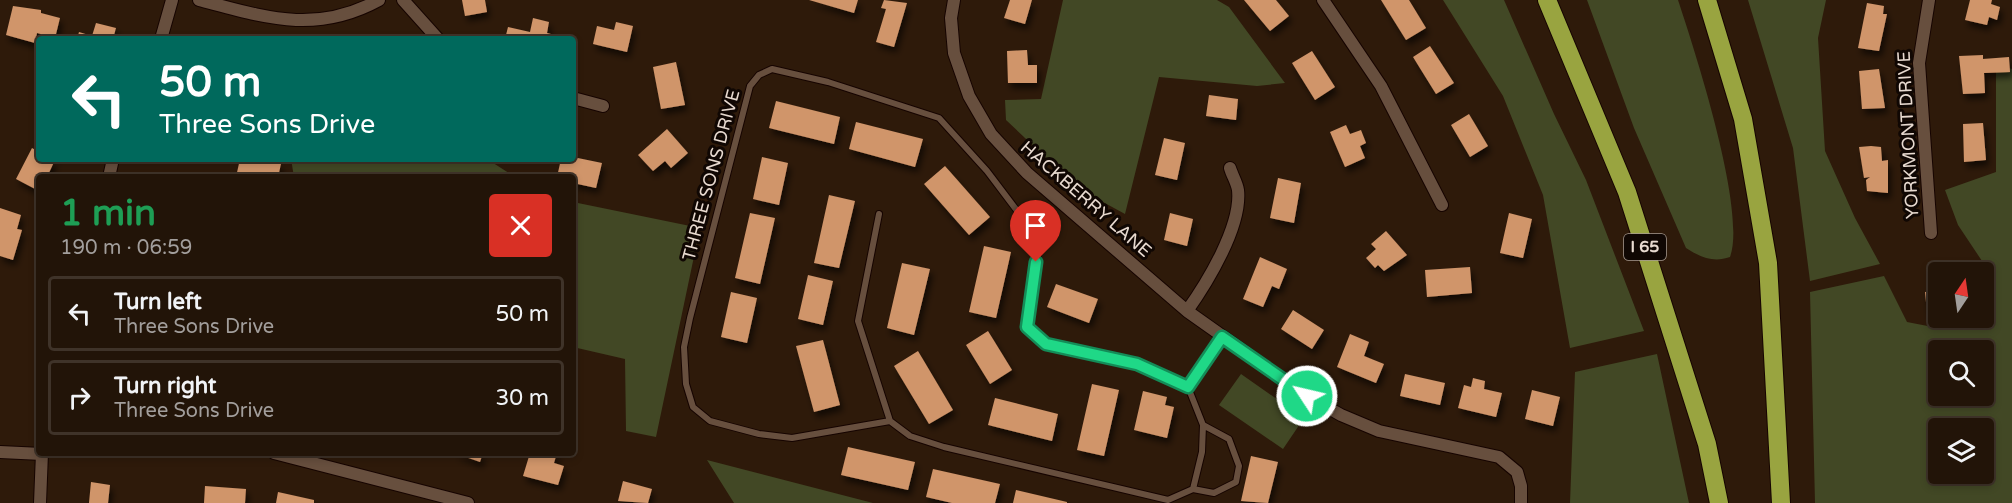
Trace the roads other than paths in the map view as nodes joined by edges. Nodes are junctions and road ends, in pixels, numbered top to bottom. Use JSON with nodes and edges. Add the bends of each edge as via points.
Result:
{"nodes":[{"id":1,"x":172,"y":0,"type":"edge"},
{"id":2,"x":199,"y":0,"type":"edge"},
{"id":3,"x":379,"y":0,"type":"edge"},
{"id":4,"x":403,"y":0,"type":"edge"},
{"id":5,"x":954,"y":0,"type":"edge"},
{"id":6,"x":1323,"y":0,"type":"edge"},
{"id":7,"x":1547,"y":0,"type":"edge"},
{"id":8,"x":1707,"y":0,"type":"edge"},
{"id":9,"x":1929,"y":0,"type":"edge"},
{"id":10,"x":162,"y":36,"type":"edge"},
{"id":11,"x":435,"y":36,"type":"edge"},
{"id":12,"x":576,"y":99,"type":"edge"},
{"id":13,"x":603,"y":106,"type":"dead end"},
{"id":14,"x":1230,"y":168,"type":"dead end"},
{"id":15,"x":1442,"y":205,"type":"dead end"},
{"id":16,"x":879,"y":214,"type":"dead end"},
{"id":17,"x":1931,"y":233,"type":"dead end"},
{"id":18,"x":1187,"y":310,"type":"junction"},
{"id":19,"x":1222,"y":337,"type":"junction"},
{"id":20,"x":1188,"y":387,"type":"junction"},
{"id":21,"x":890,"y":421,"type":"junction"},
{"id":22,"x":1203,"y":425,"type":"junction"},
{"id":23,"x":0,"y":452,"type":"edge"},
{"id":24,"x":36,"y":453,"type":"edge"},
{"id":25,"x":42,"y":456,"type":"edge"},
{"id":26,"x":286,"y":456,"type":"edge"},
{"id":27,"x":1192,"y":489,"type":"junction"},
{"id":28,"x":40,"y":503,"type":"edge"},
{"id":29,"x":468,"y":503,"type":"edge"},
{"id":30,"x":1521,"y":503,"type":"edge"},
{"id":31,"x":1719,"y":503,"type":"edge"},
{"id":32,"x":1781,"y":503,"type":"edge"}],
"edges":[{"from":1,"to":10,"type":"street"},
{"from":2,"to":3,"type":"street","via":[[298,22],[346,15]]},
{"from":4,"to":11,"type":"street"},
{"from":5,"to":18,"type":"street","name":"HACKBERRY LANE","via":[[954,53],[969,96],[991,134],[1027,173]]},
{"from":6,"to":15,"type":"street","via":[[1381,86]]},
{"from":7,"to":31,"type":"highway","number":"I 65","via":[[1627,192],[1707,444]]},
{"from":8,"to":32,"type":"highway","via":[[1743,119],[1768,263]]},
{"from":9,"to":17,"type":"street","name":"YORKMONT DRIVE","via":[[1919,63]]},
{"from":12,"to":13,"type":"street"},
{"from":14,"to":18,"type":"street","via":[[1238,190],[1235,215],[1218,263]]},
{"from":16,"to":21,"type":"lane","via":[[858,321]]},
{"from":18,"to":19,"type":"street","name":"HACKBERRY LANE"},
{"from":19,"to":20,"type":"lane"},
{"from":19,"to":30,"type":"street","name":"HACKBERRY LANE","via":[[1341,415],[1379,431],[1507,461],[1520,479]]},
{"from":20,"to":21,"type":"lane","name":"THREE SONS DRIVE","via":[[1137,364],[1046,344],[1027,327],[1040,241],[987,171],[939,118],[828,82],[772,69],[759,75],[750,86],[690,318],[684,347],[686,384],[693,406],[710,421],[792,438]]},
{"from":20,"to":22,"type":"lane"},
{"from":21,"to":27,"type":"lane","via":[[910,436],[944,447],[1168,500]]},
{"from":22,"to":27,"type":"lane","via":[[1202,452]]},
{"from":22,"to":27,"type":"lane","via":[[1229,440],[1239,466],[1236,482],[1214,493]]},
{"from":23,"to":24,"type":"street"},
{"from":25,"to":28,"type":"street"},
{"from":26,"to":29,"type":"street"}]}
